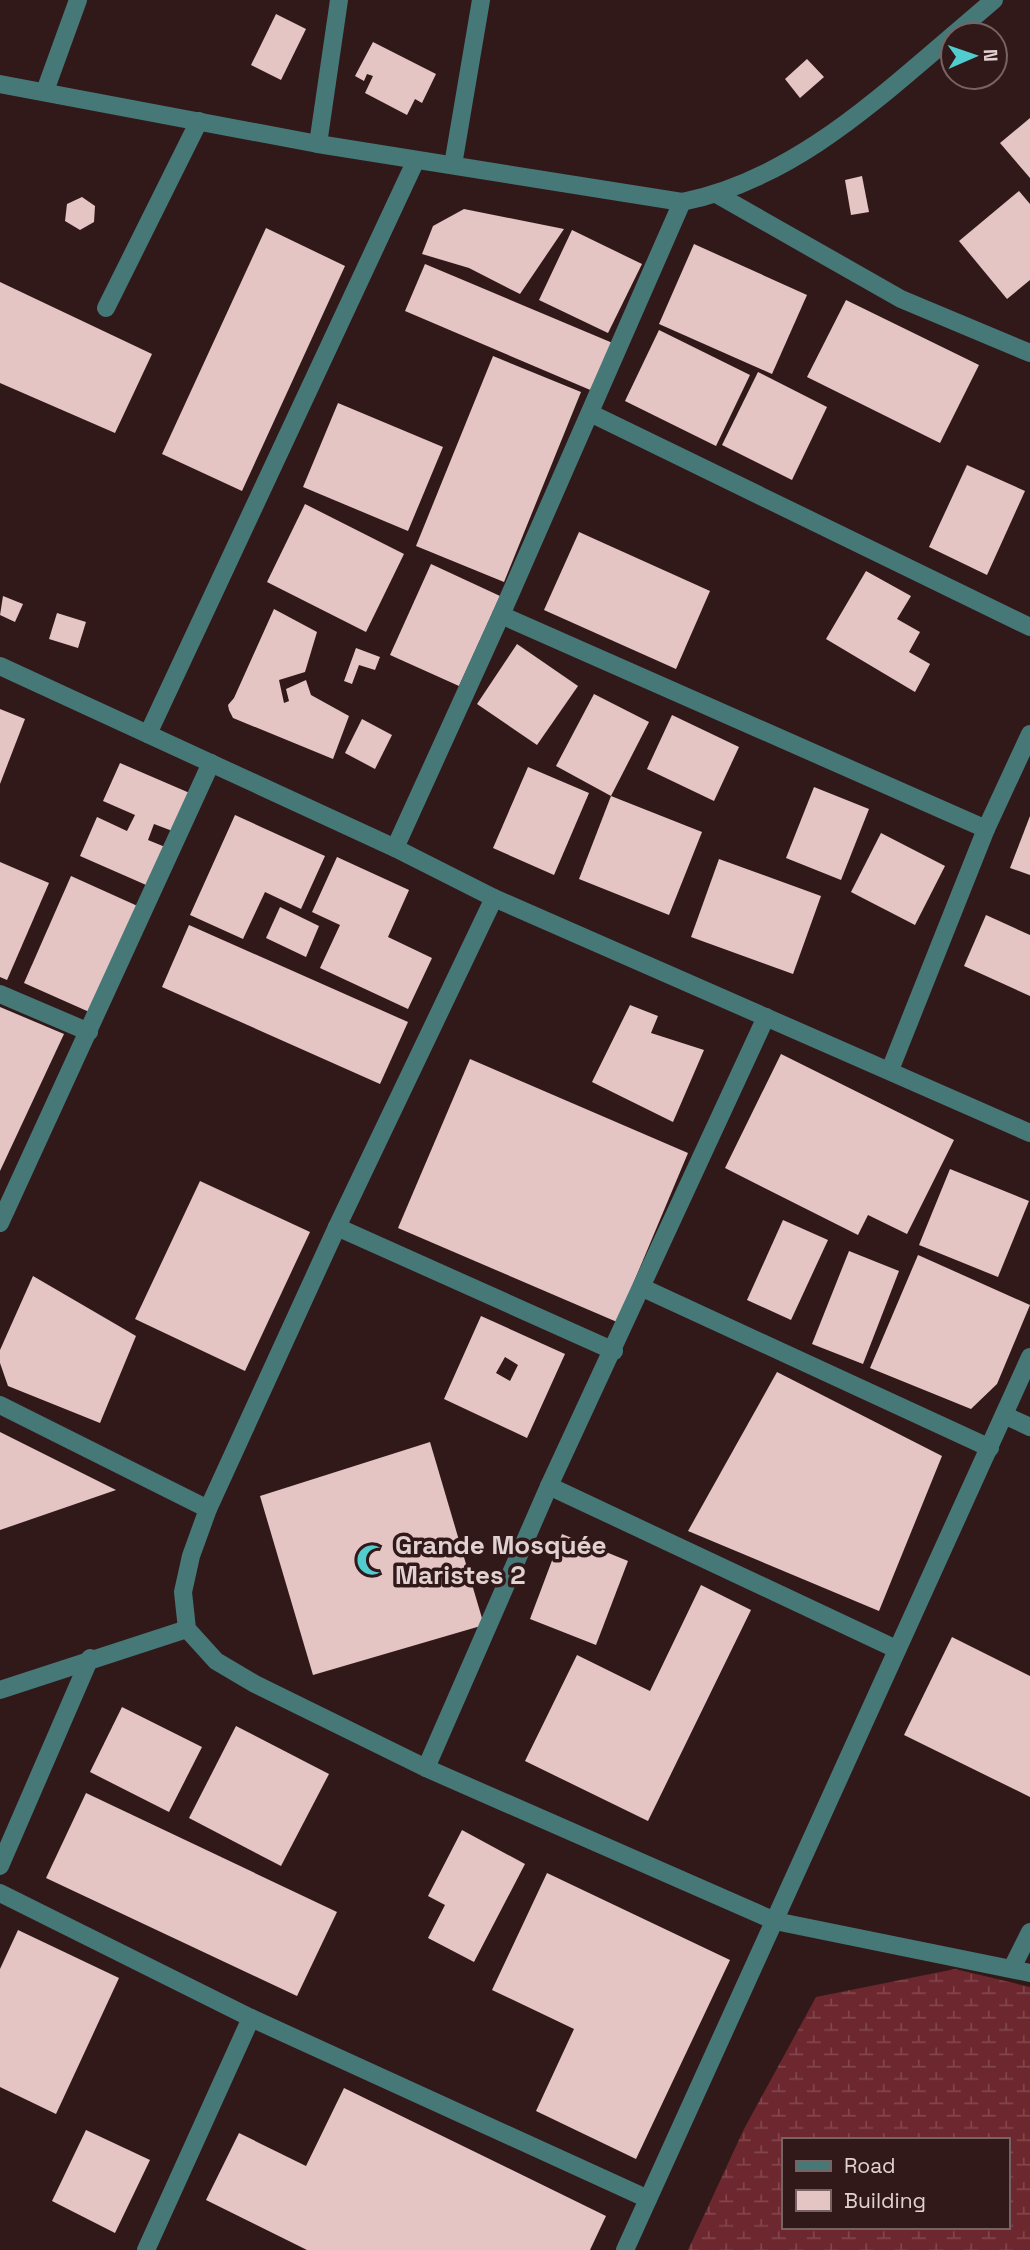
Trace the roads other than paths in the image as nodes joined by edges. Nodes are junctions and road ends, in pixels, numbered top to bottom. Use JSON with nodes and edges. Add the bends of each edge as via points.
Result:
{"nodes":[{"id":1,"x":78,"y":0,"type":"edge"},
{"id":2,"x":339,"y":0,"type":"edge"},
{"id":3,"x":481,"y":0,"type":"edge"},
{"id":4,"x":994,"y":0,"type":"edge"},
{"id":5,"x":969,"y":21,"type":"edge"},
{"id":6,"x":939,"y":47,"type":"edge"},
{"id":7,"x":0,"y":84,"type":"edge"},
{"id":8,"x":45,"y":91,"type":"junction"},
{"id":9,"x":199,"y":121,"type":"junction"},
{"id":10,"x":318,"y":144,"type":"junction"},
{"id":11,"x":416,"y":160,"type":"junction"},
{"id":12,"x":453,"y":165,"type":"junction"},
{"id":13,"x":718,"y":195,"type":"junction"},
{"id":14,"x":682,"y":202,"type":"junction"},
{"id":15,"x":106,"y":308,"type":"dead end"},
{"id":16,"x":1030,"y":353,"type":"edge"},
{"id":17,"x":590,"y":413,"type":"junction"},
{"id":18,"x":501,"y":615,"type":"junction"},
{"id":19,"x":1030,"y":627,"type":"edge"},
{"id":20,"x":0,"y":666,"type":"edge"},
{"id":21,"x":148,"y":734,"type":"junction"},
{"id":22,"x":1030,"y":734,"type":"edge"},
{"id":23,"x":211,"y":763,"type":"junction"},
{"id":24,"x":986,"y":829,"type":"junction"},
{"id":25,"x":395,"y":848,"type":"junction"},
{"id":26,"x":494,"y":898,"type":"junction"},
{"id":27,"x":0,"y":994,"type":"edge"},
{"id":28,"x":766,"y":1017,"type":"junction"},
{"id":29,"x":89,"y":1032,"type":"junction"},
{"id":30,"x":890,"y":1070,"type":"junction"},
{"id":31,"x":1030,"y":1133,"type":"edge"},
{"id":32,"x":0,"y":1223,"type":"edge"},
{"id":33,"x":337,"y":1227,"type":"junction"},
{"id":34,"x":643,"y":1288,"type":"junction"},
{"id":35,"x":614,"y":1351,"type":"junction"},
{"id":36,"x":1030,"y":1357,"type":"edge"},
{"id":37,"x":0,"y":1405,"type":"edge"},
{"id":38,"x":1004,"y":1415,"type":"junction"},
{"id":39,"x":1030,"y":1427,"type":"edge"},
{"id":40,"x":990,"y":1448,"type":"junction"},
{"id":41,"x":550,"y":1486,"type":"junction"},
{"id":42,"x":208,"y":1508,"type":"junction"},
{"id":43,"x":187,"y":1629,"type":"junction"},
{"id":44,"x":895,"y":1649,"type":"junction"},
{"id":45,"x":90,"y":1658,"type":"junction"},
{"id":46,"x":0,"y":1690,"type":"edge"},
{"id":47,"x":426,"y":1768,"type":"junction"},
{"id":48,"x":0,"y":1866,"type":"edge"},
{"id":49,"x":0,"y":1893,"type":"edge"},
{"id":50,"x":775,"y":1921,"type":"junction"},
{"id":51,"x":1030,"y":1932,"type":"edge"},
{"id":52,"x":1012,"y":1968,"type":"junction"},
{"id":53,"x":1030,"y":1973,"type":"edge"},
{"id":54,"x":251,"y":2018,"type":"junction"},
{"id":55,"x":648,"y":2199,"type":"junction"},
{"id":56,"x":146,"y":2250,"type":"edge"},
{"id":57,"x":625,"y":2250,"type":"edge"}],
"edges":[{"from":1,"to":8,"type":"street"},
{"from":2,"to":10,"type":"street"},
{"from":3,"to":12,"type":"street"},
{"from":4,"to":5,"type":"street"},
{"from":6,"to":13,"type":"street","via":[[827,137],[779,169]]},
{"from":7,"to":8,"type":"street"},
{"from":8,"to":9,"type":"street"},
{"from":9,"to":10,"type":"street"},
{"from":9,"to":15,"type":"street"},
{"from":10,"to":11,"type":"street"},
{"from":11,"to":12,"type":"street"},
{"from":11,"to":21,"type":"street"},
{"from":12,"to":14,"type":"street"},
{"from":13,"to":14,"type":"street"},
{"from":13,"to":16,"type":"street","via":[[901,299]]},
{"from":14,"to":17,"type":"street"},
{"from":17,"to":18,"type":"street"},
{"from":17,"to":19,"type":"street"},
{"from":18,"to":24,"type":"street"},
{"from":18,"to":25,"type":"street"},
{"from":20,"to":21,"type":"street"},
{"from":21,"to":23,"type":"street"},
{"from":22,"to":24,"type":"street"},
{"from":23,"to":25,"type":"street"},
{"from":23,"to":29,"type":"street"},
{"from":24,"to":30,"type":"street"},
{"from":25,"to":26,"type":"street"},
{"from":26,"to":28,"type":"street"},
{"from":26,"to":33,"type":"street"},
{"from":27,"to":29,"type":"street"},
{"from":28,"to":30,"type":"street"},
{"from":28,"to":34,"type":"street"},
{"from":29,"to":32,"type":"street"},
{"from":30,"to":31,"type":"street"},
{"from":33,"to":35,"type":"street"},
{"from":33,"to":42,"type":"street"},
{"from":34,"to":35,"type":"street"},
{"from":34,"to":40,"type":"street"},
{"from":35,"to":41,"type":"street"},
{"from":36,"to":38,"type":"street"},
{"from":37,"to":42,"type":"street"},
{"from":38,"to":39,"type":"street"},
{"from":38,"to":40,"type":"street"},
{"from":40,"to":44,"type":"street"},
{"from":41,"to":44,"type":"street"},
{"from":41,"to":47,"type":"street"},
{"from":42,"to":43,"type":"street","via":[[183,1592]]},
{"from":43,"to":45,"type":"street"},
{"from":43,"to":47,"type":"street","via":[[216,1661]]},
{"from":44,"to":50,"type":"street"},
{"from":45,"to":46,"type":"street"},
{"from":45,"to":48,"type":"street"},
{"from":47,"to":50,"type":"street"},
{"from":49,"to":54,"type":"street"},
{"from":50,"to":52,"type":"street"},
{"from":50,"to":55,"type":"street"},
{"from":51,"to":52,"type":"street"},
{"from":52,"to":53,"type":"street"},
{"from":54,"to":55,"type":"street"},
{"from":54,"to":56,"type":"street"},
{"from":55,"to":57,"type":"street"}]}
